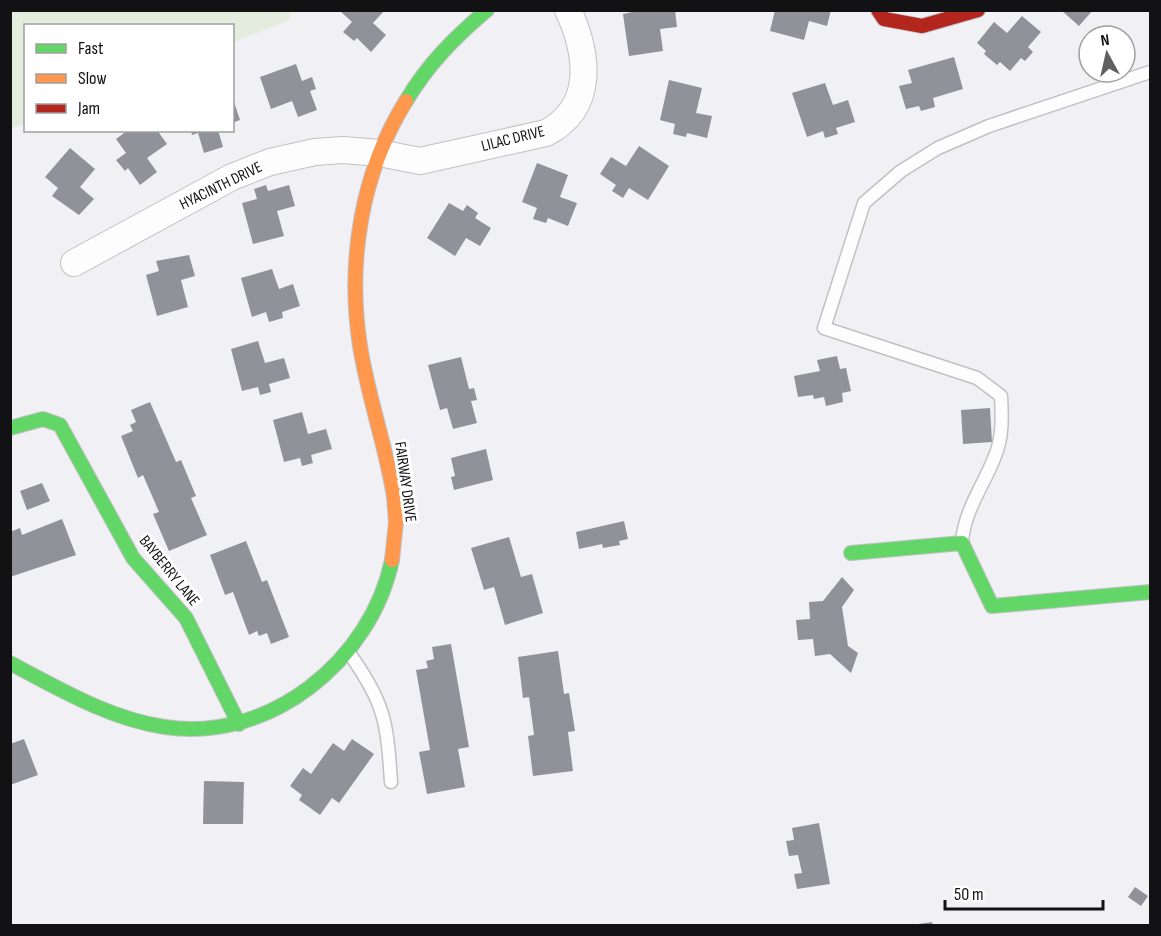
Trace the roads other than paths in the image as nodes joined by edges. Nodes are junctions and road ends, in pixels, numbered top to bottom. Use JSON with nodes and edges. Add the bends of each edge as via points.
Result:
{"nodes":[{"id":1,"x":487,"y":10,"type":"edge"},
{"id":2,"x":568,"y":10,"type":"edge"},
{"id":3,"x":878,"y":10,"type":"edge"},
{"id":4,"x":978,"y":10,"type":"edge"},
{"id":5,"x":1150,"y":72,"type":"edge"},
{"id":6,"x":379,"y":153,"type":"junction"},
{"id":7,"x":74,"y":263,"type":"dead end"},
{"id":8,"x":10,"y":429,"type":"edge"},
{"id":9,"x":962,"y":543,"type":"junction"},
{"id":10,"x":851,"y":553,"type":"dead end"},
{"id":11,"x":1150,"y":592,"type":"edge"},
{"id":12,"x":348,"y":652,"type":"junction"},
{"id":13,"x":10,"y":663,"type":"edge"},
{"id":14,"x":239,"y":723,"type":"junction"},
{"id":15,"x":392,"y":782,"type":"dead end"}],
"edges":[{"from":1,"to":6,"type":"street","name":"FAIRWAY DRIVE","via":[[430,64]]},
{"from":2,"to":6,"type":"street","name":"LILAC DRIVE","via":[[583,49],[584,74],[573,108],[559,126],[546,133],[420,161]]},
{"from":3,"to":4,"type":"street","via":[[884,19],[922,26]]},
{"from":5,"to":9,"type":"lane","via":[[989,126],[938,148],[901,171],[864,203],[824,328],[977,378],[1000,396],[1003,420],[996,454],[964,520]]},
{"from":6,"to":7,"type":"street","name":"HYACINTH DRIVE","via":[[315,152],[270,162],[232,177]]},
{"from":6,"to":12,"type":"street","name":"FAIRWAY DRIVE","via":[[365,192],[357,234],[354,308],[391,481],[396,544],[381,603]]},
{"from":8,"to":14,"type":"street","name":"BAYBERRY LANE","via":[[44,419],[56,420],[60,425],[133,558],[186,618]]},
{"from":9,"to":10,"type":"street"},
{"from":9,"to":11,"type":"street","via":[[992,606]]},
{"from":12,"to":14,"type":"street","name":"FAIRWAY DRIVE","via":[[296,696]]},
{"from":12,"to":15,"type":"lane","via":[[384,711]]},
{"from":13,"to":14,"type":"street","name":"FAIRWAY DRIVE","via":[[84,700],[144,724],[207,731]]}]}
